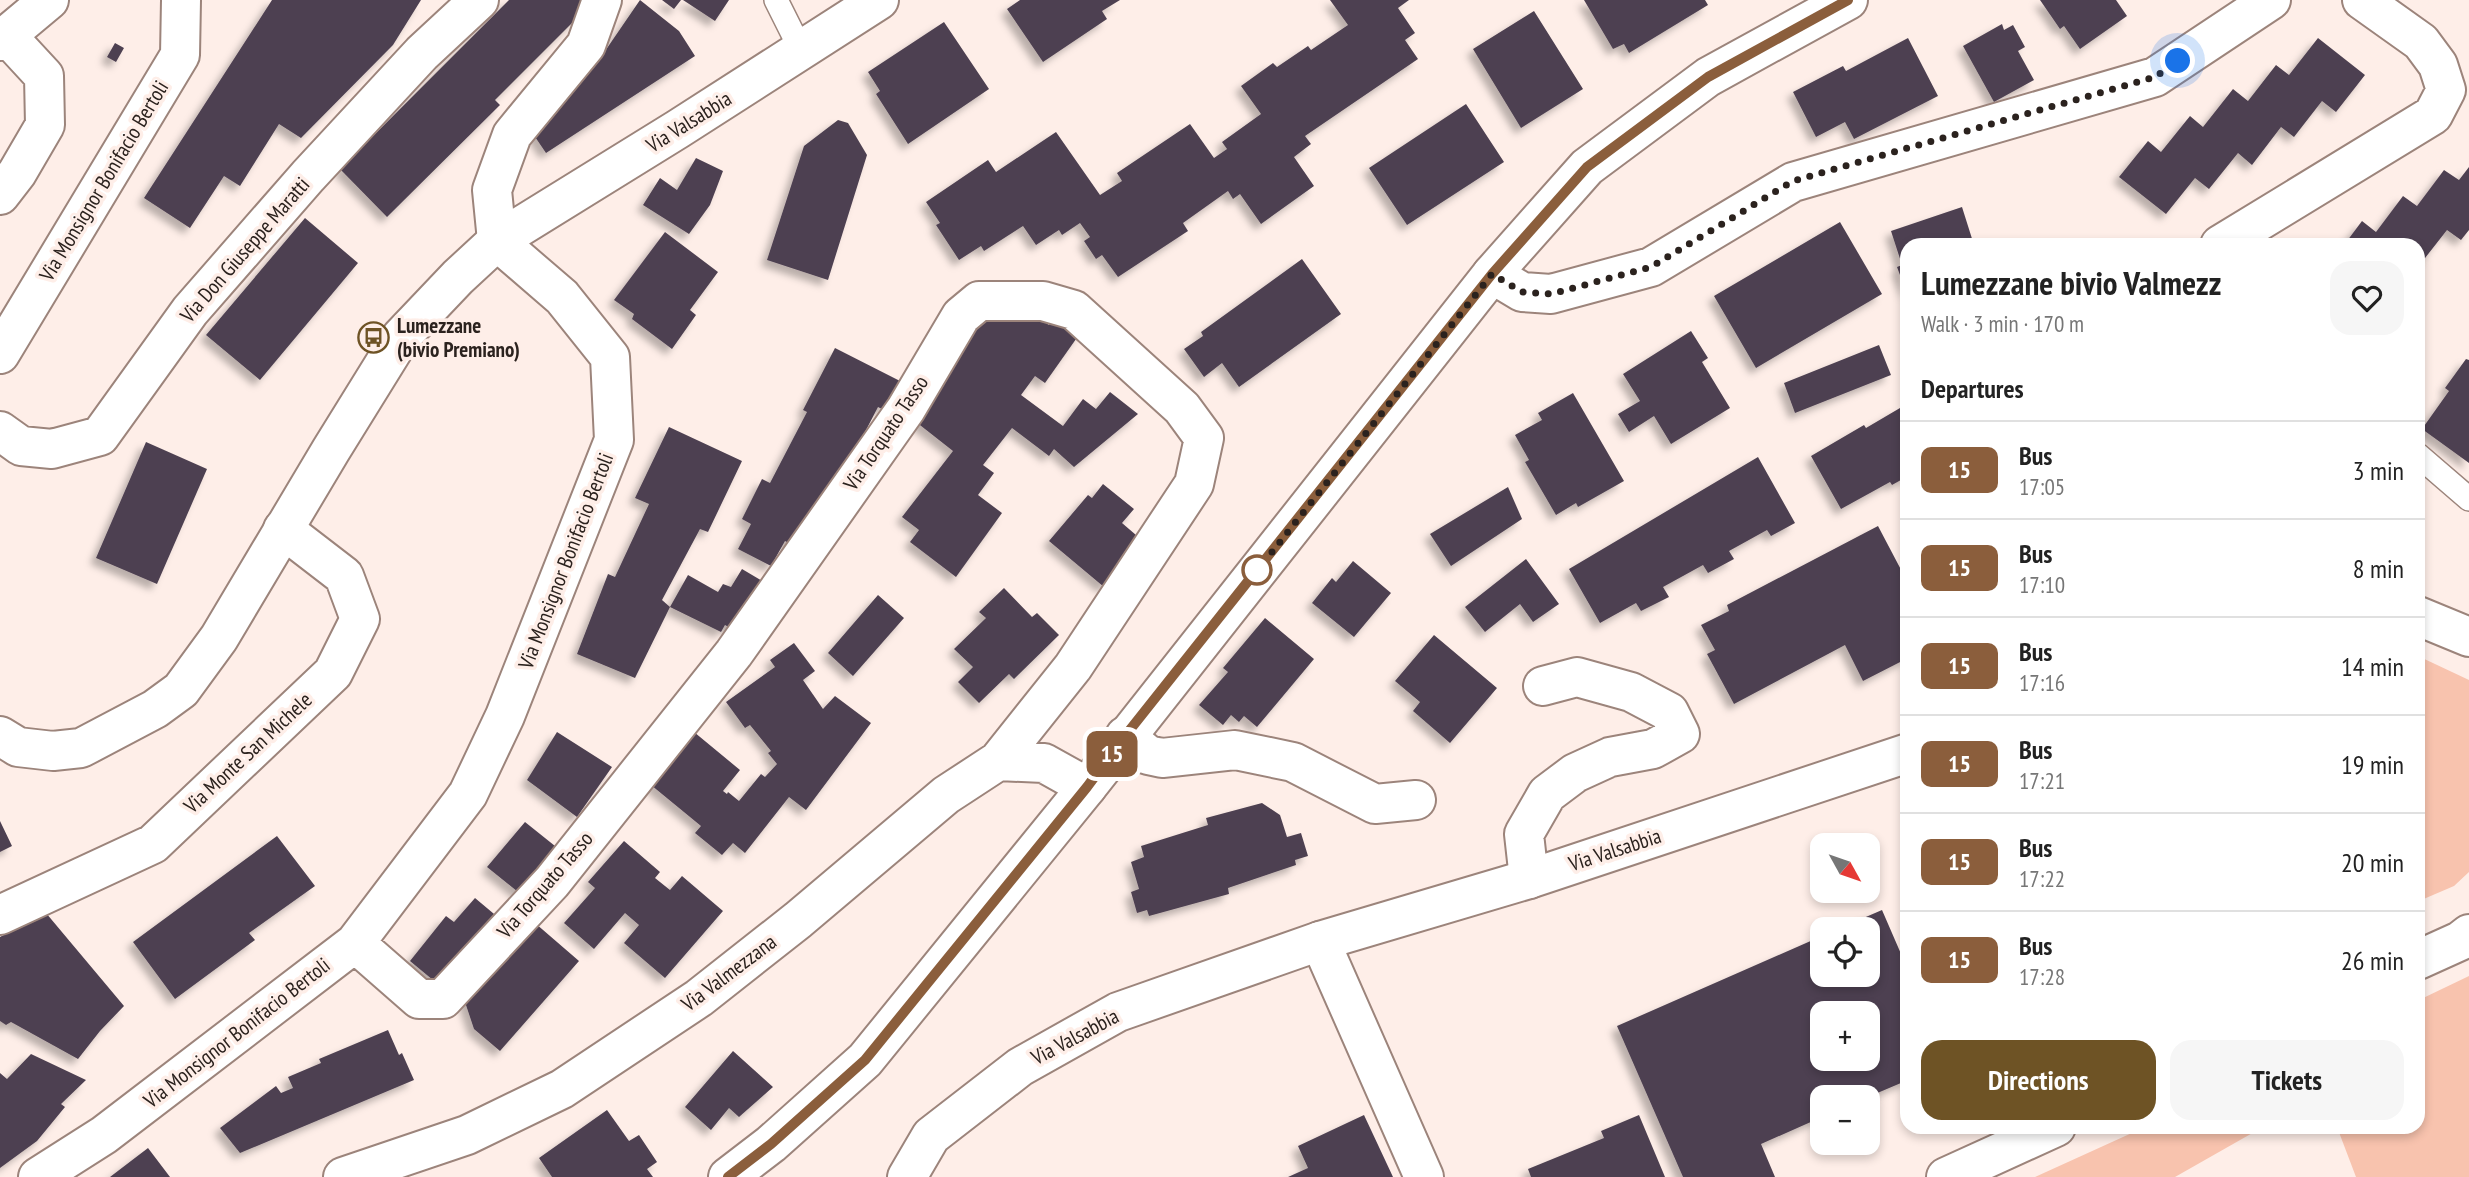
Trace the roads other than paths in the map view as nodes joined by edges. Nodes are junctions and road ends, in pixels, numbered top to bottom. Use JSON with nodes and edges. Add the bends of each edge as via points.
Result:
{"nodes":[{"id":1,"x":49,"y":0,"type":"edge"},
{"id":2,"x":181,"y":0,"type":"edge"},
{"id":3,"x":479,"y":0,"type":"edge"},
{"id":4,"x":602,"y":0,"type":"edge"},
{"id":5,"x":776,"y":0,"type":"edge"},
{"id":6,"x":880,"y":0,"type":"edge"},
{"id":7,"x":1848,"y":0,"type":"edge"},
{"id":8,"x":2272,"y":0,"type":"edge"},
{"id":9,"x":2362,"y":0,"type":"edge"},
{"id":10,"x":3,"y":38,"type":"edge"},
{"id":11,"x":801,"y":50,"type":"junction"},
{"id":12,"x":0,"y":195,"type":"edge"},
{"id":13,"x":2232,"y":238,"type":"edge"},
{"id":14,"x":497,"y":241,"type":"junction"},
{"id":15,"x":1492,"y":274,"type":"junction"},
{"id":16,"x":0,"y":354,"type":"edge"},
{"id":17,"x":0,"y":431,"type":"edge"},
{"id":18,"x":2425,"y":461,"type":"edge"},
{"id":19,"x":2469,"y":499,"type":"edge"},
{"id":20,"x":283,"y":530,"type":"junction"},
{"id":21,"x":2425,"y":617,"type":"edge"},
{"id":22,"x":2469,"y":636,"type":"edge"},
{"id":23,"x":1543,"y":686,"type":"dead end"},
{"id":24,"x":0,"y":736,"type":"edge"},
{"id":25,"x":1125,"y":736,"type":"junction"},
{"id":26,"x":1900,"y":757,"type":"edge"},
{"id":27,"x":998,"y":761,"type":"junction"},
{"id":28,"x":1087,"y":787,"type":"junction"},
{"id":29,"x":1416,"y":800,"type":"dead end"},
{"id":30,"x":1529,"y":878,"type":"junction"},
{"id":31,"x":0,"y":915,"type":"edge"},
{"id":32,"x":2469,"y":934,"type":"edge"},
{"id":33,"x":1320,"y":941,"type":"junction"},
{"id":34,"x":355,"y":943,"type":"junction"},
{"id":35,"x":2425,"y":957,"type":"edge"},
{"id":36,"x":2008,"y":1137,"type":"edge"},
{"id":37,"x":38,"y":1177,"type":"edge"},
{"id":38,"x":343,"y":1177,"type":"edge"},
{"id":39,"x":728,"y":1177,"type":"edge"},
{"id":40,"x":907,"y":1177,"type":"edge"},
{"id":41,"x":1424,"y":1177,"type":"edge"},
{"id":42,"x":1947,"y":1177,"type":"edge"}],
"edges":[{"from":1,"to":10,"type":"street"},
{"from":2,"to":16,"type":"street","name":"Via Monsignor Bonifacio Bertoli","via":[[180,55]]},
{"from":3,"to":17,"type":"street","name":"Via Don Giuseppe Maratti","via":[[422,52],[199,300],[100,436],[52,449],[22,446]]},
{"from":4,"to":14,"type":"street","via":[[586,45],[512,135],[492,190]]},
{"from":5,"to":11,"type":"lane"},
{"from":6,"to":11,"type":"street","name":"Via Valsabbia"},
{"from":7,"to":15,"type":"street","via":[[1708,77],[1587,167]]},
{"from":8,"to":15,"type":"street","via":[[2155,77],[1793,181],[1651,267],[1551,294],[1522,292]]},
{"from":9,"to":13,"type":"street","via":[[2421,42],[2438,65],[2446,90],[2434,115]]},
{"from":10,"to":12,"type":"street","via":[[44,76],[45,125]]},
{"from":11,"to":14,"type":"street","name":"Via Valsabbia"},
{"from":14,"to":20,"type":"street","via":[[401,337]]},
{"from":14,"to":34,"type":"street","name":"Via Monsignor Bonifacio Bertoli","via":[[562,297],[610,357],[614,440],[505,716],[468,794]]},
{"from":15,"to":25,"type":"street"},
{"from":18,"to":19,"type":"lane"},
{"from":20,"to":24,"type":"street","via":[[199,667],[181,690],[155,709],[81,747],[53,751],[18,747]]},
{"from":20,"to":31,"type":"street","name":"Via Monte San Michele","via":[[344,576],[360,619],[333,673],[153,844]]},
{"from":21,"to":22,"type":"street"},
{"from":23,"to":30,"type":"street","via":[[1577,677],[1631,692],[1669,712],[1680,734],[1653,749],[1610,757],[1575,773],[1547,794],[1524,834]]},
{"from":25,"to":28,"type":"street"},
{"from":25,"to":29,"type":"street","via":[[1148,755],[1161,758],[1235,750],[1293,762],[1374,804]]},
{"from":26,"to":30,"type":"street","name":"Via Valsabbia"},
{"from":27,"to":28,"type":"street","via":[[1044,763]]},
{"from":27,"to":34,"type":"street","name":"Via Torquato Tasso","via":[[1073,667],[1194,484],[1204,438],[1182,408],[1074,310],[1042,302],[979,300],[961,316],[906,409],[734,653],[552,882],[443,999],[419,999]]},
{"from":27,"to":38,"type":"street","name":"Via Valmezzana","via":[[946,794],[699,998],[562,1089],[467,1135]]},
{"from":28,"to":39,"type":"street","via":[[865,1060]]},
{"from":30,"to":33,"type":"street","name":"Via Valsabbia"},
{"from":32,"to":35,"type":"street"},
{"from":33,"to":40,"type":"street","name":"Via Valsabbia","via":[[1118,1012],[1020,1067],[931,1136]]},
{"from":33,"to":41,"type":"street"},
{"from":34,"to":37,"type":"street","name":"Via Monsignor Bonifacio Bertoli","via":[[104,1135]]},
{"from":36,"to":42,"type":"street"}]}
